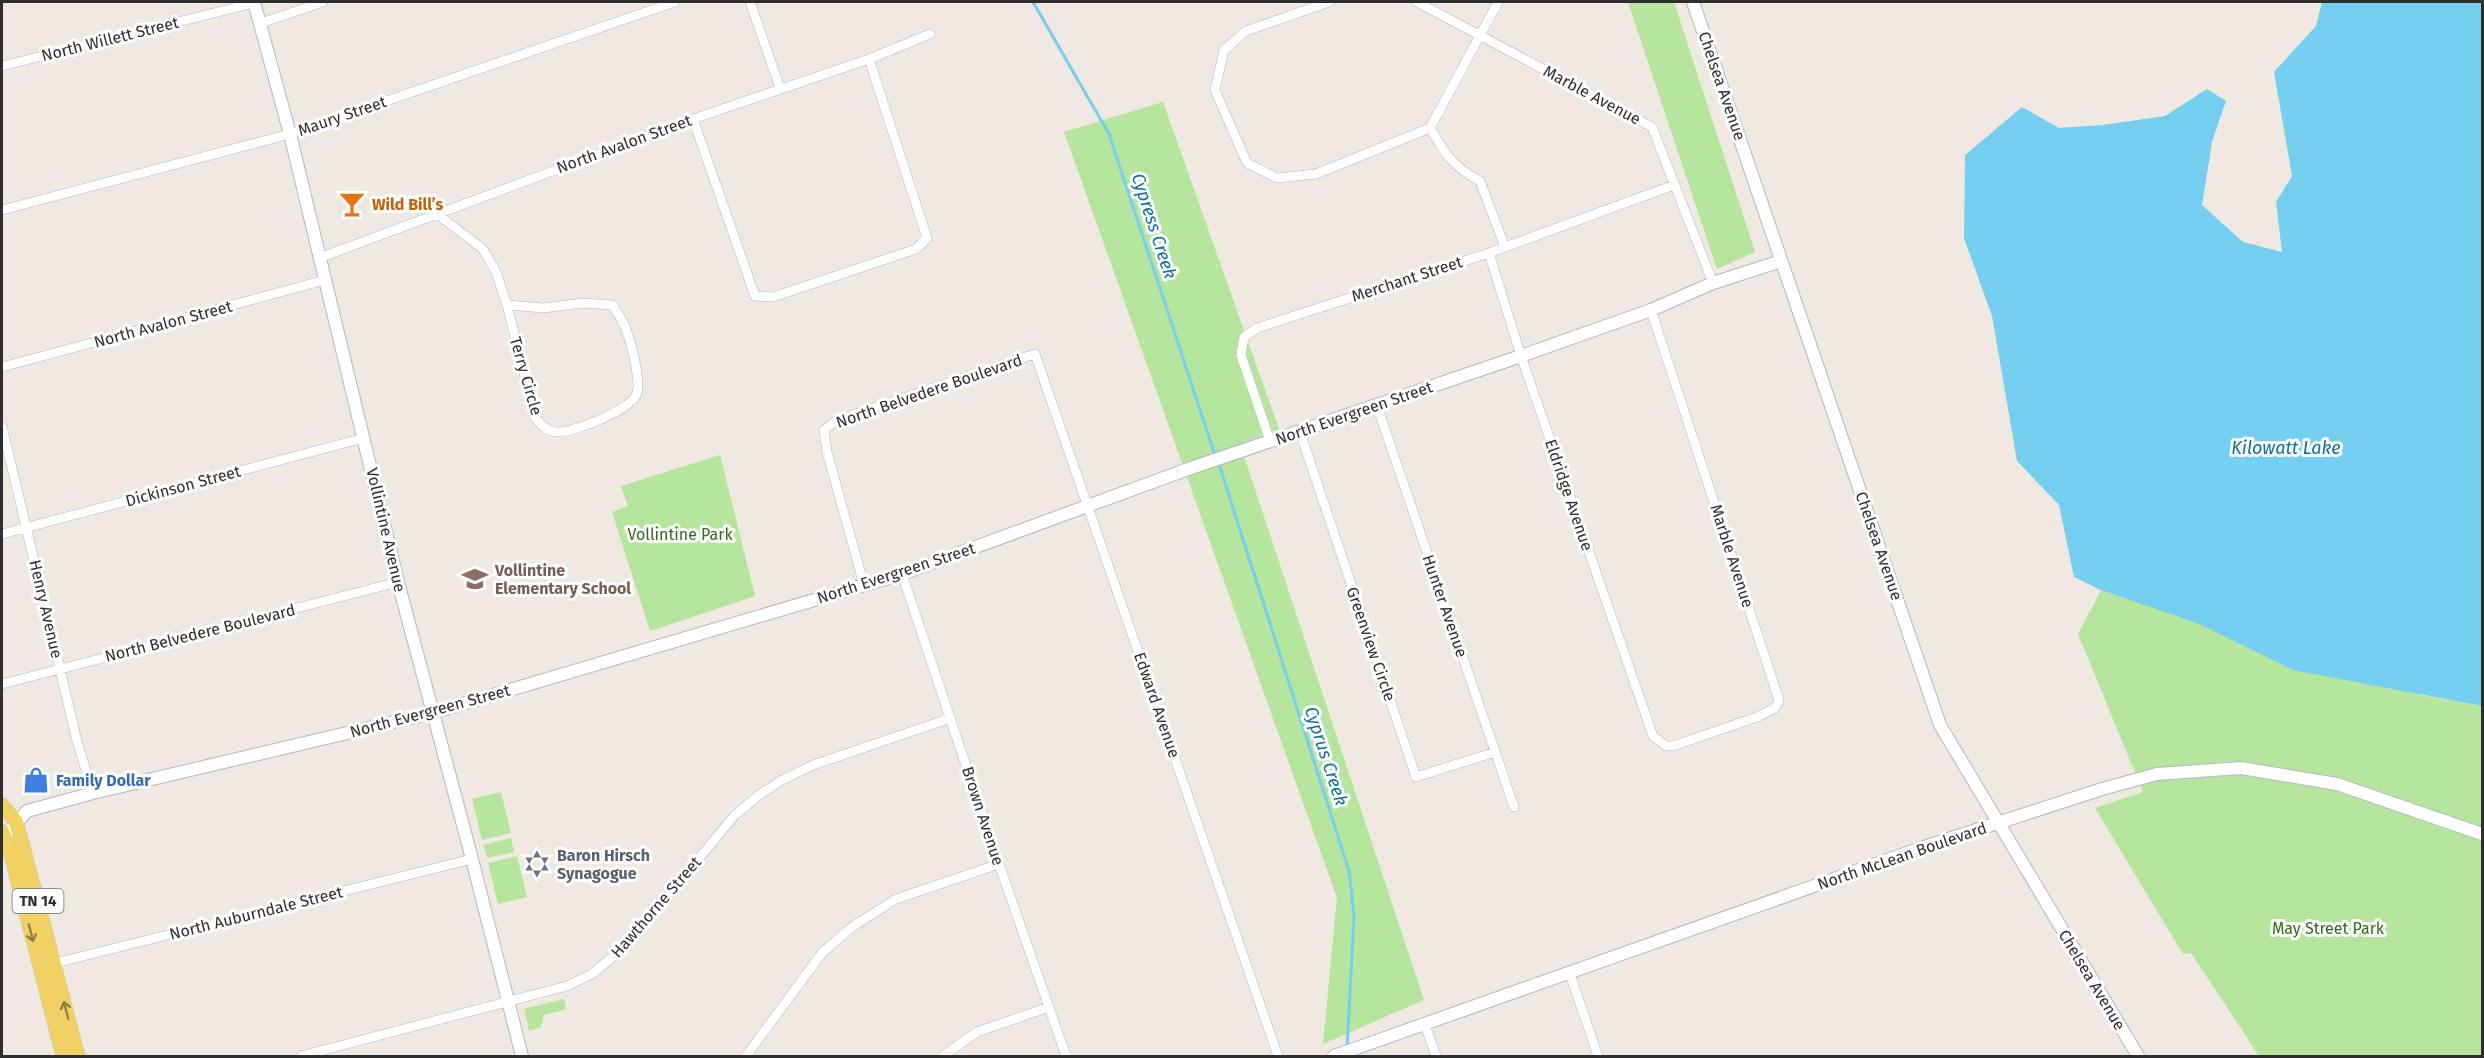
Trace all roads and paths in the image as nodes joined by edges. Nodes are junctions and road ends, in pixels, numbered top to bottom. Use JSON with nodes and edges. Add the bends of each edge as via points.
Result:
{"nodes":[{"id":1,"x":254,"y":2,"type":"edge"},
{"id":2,"x":323,"y":2,"type":"edge"},
{"id":3,"x":675,"y":2,"type":"edge"},
{"id":4,"x":750,"y":2,"type":"edge"},
{"id":5,"x":1329,"y":2,"type":"edge"},
{"id":6,"x":1417,"y":2,"type":"edge"},
{"id":7,"x":1498,"y":2,"type":"edge"},
{"id":8,"x":1693,"y":2,"type":"edge"},
{"id":9,"x":261,"y":23,"type":"junction"},
{"id":10,"x":930,"y":34,"type":"dead end"},
{"id":11,"x":1482,"y":36,"type":"junction"},
{"id":12,"x":868,"y":59,"type":"junction"},
{"id":13,"x":2,"y":66,"type":"edge"},
{"id":14,"x":780,"y":88,"type":"junction"},
{"id":15,"x":693,"y":119,"type":"junction"},
{"id":16,"x":1430,"y":128,"type":"junction"},
{"id":17,"x":290,"y":134,"type":"junction"},
{"id":18,"x":1674,"y":185,"type":"junction"},
{"id":19,"x":2,"y":210,"type":"edge"},
{"id":20,"x":438,"y":214,"type":"junction"},
{"id":21,"x":1505,"y":247,"type":"junction"},
{"id":22,"x":1489,"y":253,"type":"junction"},
{"id":23,"x":319,"y":258,"type":"junction"},
{"id":24,"x":1781,"y":261,"type":"junction"},
{"id":25,"x":325,"y":280,"type":"junction"},
{"id":26,"x":1713,"y":283,"type":"junction"},
{"id":27,"x":507,"y":305,"type":"junction"},
{"id":28,"x":1652,"y":310,"type":"junction"},
{"id":29,"x":1035,"y":354,"type":"joint"},
{"id":30,"x":1521,"y":356,"type":"junction"},
{"id":31,"x":2,"y":367,"type":"edge"},
{"id":32,"x":1377,"y":406,"type":"junction"},
{"id":33,"x":2,"y":426,"type":"edge"},
{"id":34,"x":1300,"y":432,"type":"junction"},
{"id":35,"x":364,"y":438,"type":"junction"},
{"id":36,"x":1270,"y":441,"type":"junction"},
{"id":37,"x":1089,"y":507,"type":"junction"},
{"id":38,"x":28,"y":528,"type":"junction"},
{"id":39,"x":2,"y":534,"type":"edge"},
{"id":40,"x":902,"y":574,"type":"junction"},
{"id":41,"x":398,"y":582,"type":"junction"},
{"id":42,"x":864,"y":585,"type":"junction"},
{"id":43,"x":60,"y":669,"type":"junction"},
{"id":44,"x":2,"y":684,"type":"edge"},
{"id":45,"x":432,"y":713,"type":"junction"},
{"id":46,"x":951,"y":718,"type":"junction"},
{"id":47,"x":1653,"y":736,"type":"joint"},
{"id":48,"x":1495,"y":752,"type":"junction"},
{"id":49,"x":93,"y":793,"type":"junction"},
{"id":50,"x":2,"y":805,"type":"edge"},
{"id":51,"x":1514,"y":807,"type":"dead end"},
{"id":52,"x":16,"y":822,"type":"junction"},
{"id":53,"x":1997,"y":823,"type":"junction"},
{"id":54,"x":2482,"y":834,"type":"edge"},
{"id":55,"x":3,"y":835,"type":"edge"},
{"id":56,"x":472,"y":859,"type":"junction"},
{"id":57,"x":999,"y":864,"type":"junction"},
{"id":58,"x":55,"y":963,"type":"junction"},
{"id":59,"x":40,"y":968,"type":"junction"},
{"id":60,"x":1570,"y":974,"type":"junction"},
{"id":61,"x":509,"y":1003,"type":"junction"},
{"id":62,"x":1049,"y":1007,"type":"junction"},
{"id":63,"x":1425,"y":1025,"type":"junction"},
{"id":64,"x":63,"y":1056,"type":"edge"},
{"id":65,"x":78,"y":1056,"type":"edge"},
{"id":66,"x":301,"y":1056,"type":"edge"},
{"id":67,"x":522,"y":1056,"type":"edge"},
{"id":68,"x":746,"y":1056,"type":"edge"},
{"id":69,"x":943,"y":1056,"type":"edge"},
{"id":70,"x":1066,"y":1056,"type":"edge"},
{"id":71,"x":1278,"y":1056,"type":"edge"},
{"id":72,"x":1334,"y":1056,"type":"edge"},
{"id":73,"x":1436,"y":1056,"type":"edge"},
{"id":74,"x":1598,"y":1056,"type":"edge"},
{"id":75,"x":2138,"y":1056,"type":"edge"}],
"edges":[{"from":1,"to":9,"type":"street","name":"Vollintine Avenue"},
{"from":1,"to":13,"type":"street","name":"North Willett Street"},
{"from":2,"to":9,"type":"street"},
{"from":3,"to":17,"type":"street","name":"Maury Street"},
{"from":4,"to":14,"type":"street"},
{"from":5,"to":16,"type":"street","via":[[1246,31],[1224,50],[1215,90],[1247,163],[1276,178],[1316,174]]},
{"from":6,"to":11,"type":"street","name":"Marble Avenue"},
{"from":7,"to":11,"type":"street"},
{"from":8,"to":24,"type":"street","name":"Chelsea Avenue"},
{"from":9,"to":17,"type":"street","name":"Vollintine Avenue"},
{"from":10,"to":12,"type":"street","name":"North Avalon Street"},
{"from":11,"to":16,"type":"street"},
{"from":11,"to":18,"type":"street","name":"Marble Avenue","via":[[1652,127]]},
{"from":12,"to":14,"type":"street","name":"North Avalon Street"},
{"from":12,"to":15,"type":"street","via":[[927,238],[916,249],[773,297],[755,296]]},
{"from":14,"to":15,"type":"street","name":"North Avalon Street"},
{"from":15,"to":20,"type":"street","name":"North Avalon Street"},
{"from":16,"to":21,"type":"street","via":[[1448,159],[1480,181]]},
{"from":17,"to":19,"type":"street","name":"Maury Street"},
{"from":17,"to":23,"type":"street","name":"Vollintine Avenue"},
{"from":18,"to":21,"type":"street","name":"Merchant Street"},
{"from":18,"to":26,"type":"street","name":"Marble Avenue"},
{"from":20,"to":23,"type":"street","name":"North Avalon Street"},
{"from":20,"to":27,"type":"street","name":"Terry Circle","via":[[483,249]]},
{"from":21,"to":22,"type":"street","name":"Merchant Street"},
{"from":22,"to":30,"type":"street","name":"Eldridge Avenue"},
{"from":22,"to":36,"type":"street","name":"Merchant Street","via":[[1257,327],[1244,338],[1241,355]]},
{"from":23,"to":25,"type":"street","name":"Vollintine Avenue"},
{"from":24,"to":26,"type":"street","name":"North Evergreen Street"},
{"from":24,"to":53,"type":"street","name":"Chelsea Avenue","via":[[1940,725]]},
{"from":25,"to":31,"type":"street","name":"North Avalon Street"},
{"from":25,"to":35,"type":"street","name":"Vollintine Avenue"},
{"from":26,"to":28,"type":"street","name":"North Evergreen Street"},
{"from":27,"to":27,"type":"street","name":"Terry Circle","via":[[530,404],[542,427],[566,431],[633,402],[638,384],[636,369],[626,329],[613,305]]},
{"from":28,"to":30,"type":"street","name":"North Evergreen Street"},
{"from":28,"to":47,"type":"street","name":"Marble Avenue","via":[[1779,700],[1775,708],[1758,717],[1673,746],[1666,746]]},
{"from":29,"to":37,"type":"street","name":"Edward Avenue"},
{"from":29,"to":42,"type":"street","name":"North Belvedere Boulevard","via":[[837,420],[824,430]]},
{"from":30,"to":32,"type":"street","name":"North Evergreen Street"},
{"from":30,"to":47,"type":"street","name":"Eldridge Avenue"},
{"from":32,"to":34,"type":"street","name":"North Evergreen Street"},
{"from":32,"to":48,"type":"street","name":"Hunter Avenue"},
{"from":33,"to":38,"type":"street","name":"Henry Avenue"},
{"from":34,"to":36,"type":"street","name":"North Evergreen Street"},
{"from":34,"to":48,"type":"street","name":"Greenview Circle","via":[[1416,777]]},
{"from":35,"to":38,"type":"street","name":"Dickinson Street"},
{"from":35,"to":41,"type":"street","name":"Vollintine Avenue"},
{"from":36,"to":37,"type":"street","name":"North Evergreen Street"},
{"from":37,"to":40,"type":"street","name":"North Evergreen Street"},
{"from":37,"to":71,"type":"street","name":"Edward Avenue"},
{"from":38,"to":39,"type":"street","name":"Dickinson Street"},
{"from":38,"to":43,"type":"street","name":"Henry Avenue"},
{"from":40,"to":42,"type":"street","name":"North Evergreen Street"},
{"from":40,"to":46,"type":"street","name":"Brown Avenue"},
{"from":41,"to":43,"type":"street","name":"North Belvedere Boulevard"},
{"from":41,"to":45,"type":"street","name":"Vollintine Avenue"},
{"from":42,"to":45,"type":"street","name":"North Evergreen Street"},
{"from":43,"to":44,"type":"street","name":"North Belvedere Boulevard"},
{"from":43,"to":49,"type":"street","name":"Henry Avenue"},
{"from":45,"to":49,"type":"street","name":"North Evergreen Street"},
{"from":45,"to":56,"type":"street","name":"Vollintine Avenue"},
{"from":46,"to":57,"type":"street","name":"Brown Avenue"},
{"from":46,"to":61,"type":"street","name":"Hawthorne Street","via":[[813,765],[782,780],[734,816],[615,956],[592,974],[567,986]]},
{"from":48,"to":51,"type":"street","name":"Hunter Avenue"},
{"from":49,"to":52,"type":"street","name":"North Evergreen Street","via":[[27,811]]},
{"from":50,"to":52,"type":"main road","number":"TN 14"},
{"from":52,"to":55,"type":"street","name":"North Evergreen Street"},
{"from":52,"to":58,"type":"main road","number":"TN 14"},
{"from":53,"to":54,"type":"street","name":"North McLean Boulevard","via":[[2157,774],[2241,768],[2337,784]]},
{"from":53,"to":60,"type":"street","name":"North McLean Boulevard"},
{"from":53,"to":75,"type":"street","name":"Chelsea Avenue"},
{"from":55,"to":59,"type":"main road","number":"TN 14","one_way":true},
{"from":56,"to":58,"type":"street","name":"North Auburndale Street"},
{"from":56,"to":61,"type":"street","name":"Vollintine Avenue"},
{"from":57,"to":62,"type":"street","name":"Brown Avenue"},
{"from":57,"to":68,"type":"street","via":[[896,899],[852,927],[822,953]]},
{"from":58,"to":59,"type":"street","name":"North Auburndale Street"},
{"from":65,"to":58,"type":"main road","number":"TN 14","one_way":true},
{"from":59,"to":64,"type":"main road","number":"TN 14"},
{"from":60,"to":63,"type":"street","name":"North McLean Boulevard"},
{"from":60,"to":74,"type":"street"},
{"from":61,"to":66,"type":"street","name":"Hawthorne Street"},
{"from":61,"to":67,"type":"street","name":"Vollintine Avenue"},
{"from":62,"to":69,"type":"street","via":[[977,1032]]},
{"from":62,"to":70,"type":"street","name":"Brown Avenue"},
{"from":63,"to":72,"type":"street","name":"North McLean Boulevard"},
{"from":63,"to":73,"type":"street"}]}
